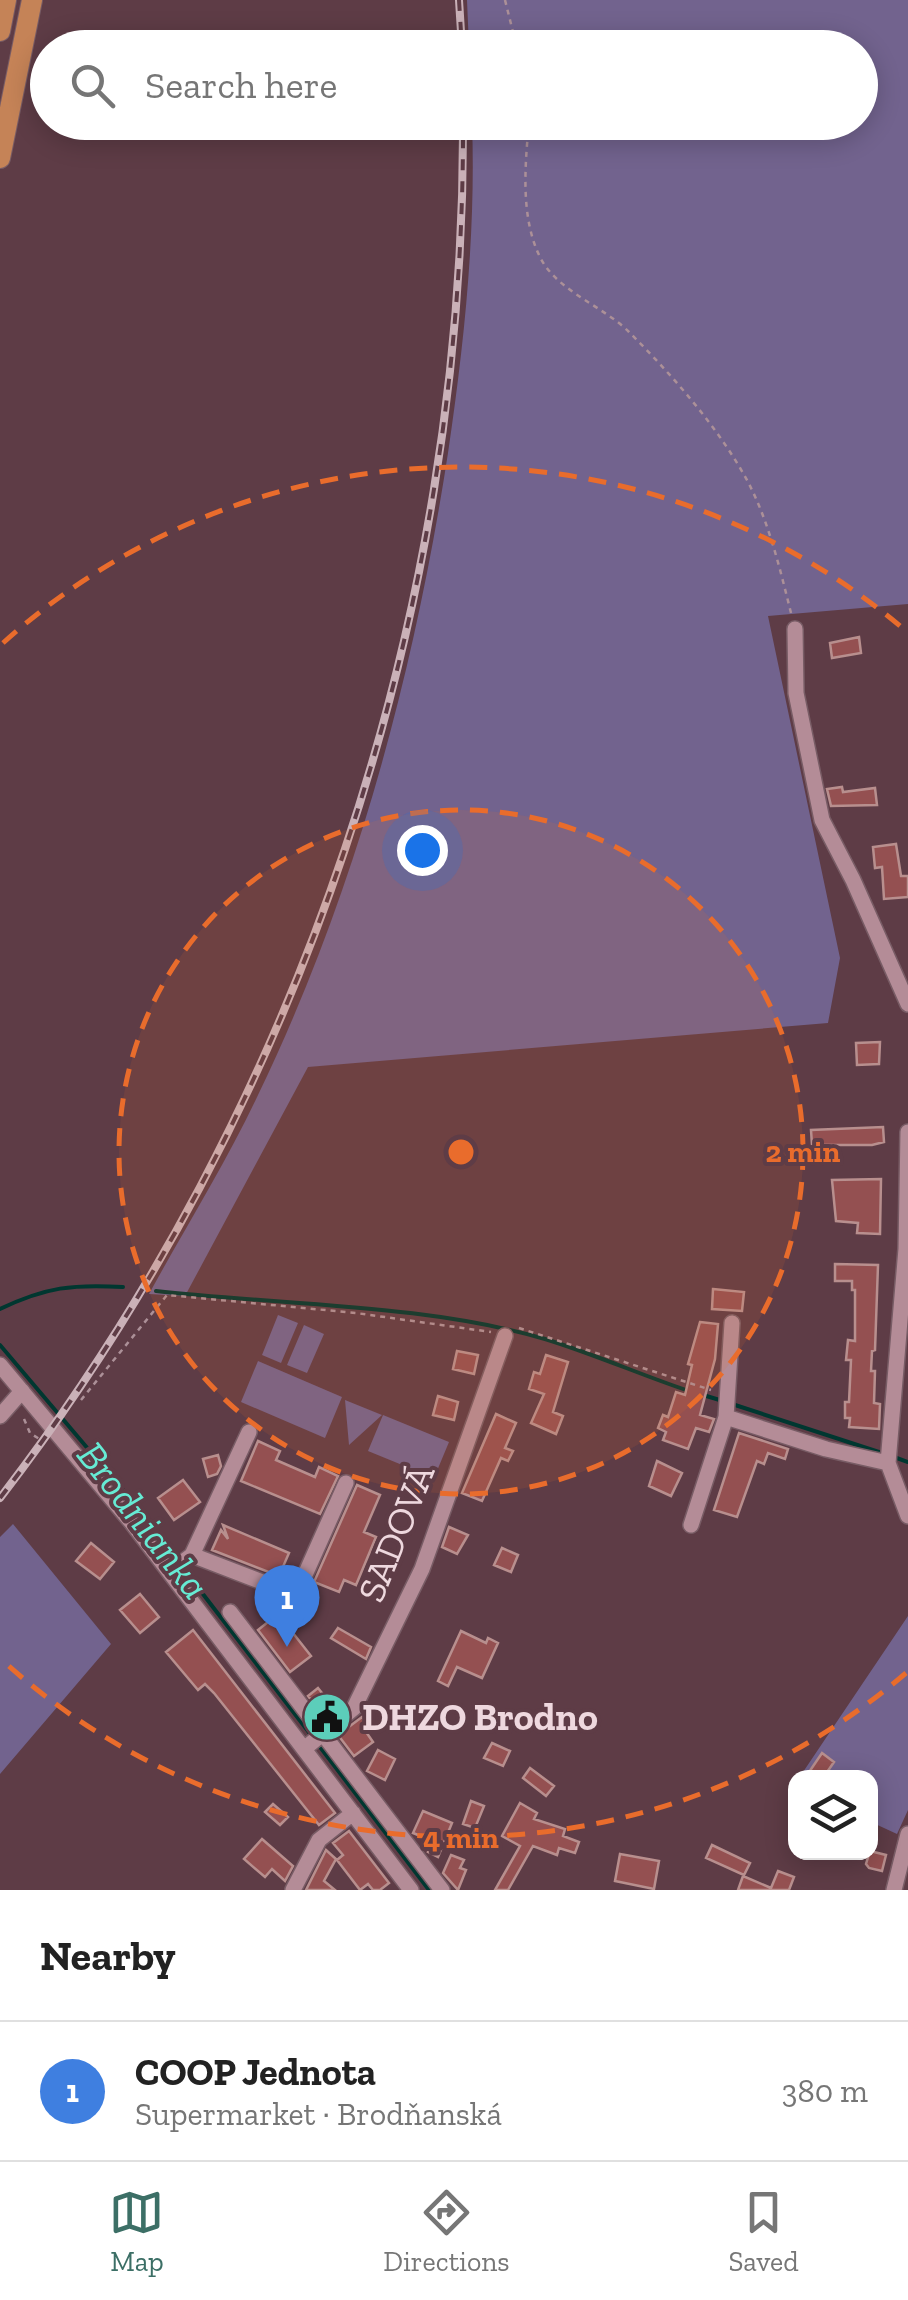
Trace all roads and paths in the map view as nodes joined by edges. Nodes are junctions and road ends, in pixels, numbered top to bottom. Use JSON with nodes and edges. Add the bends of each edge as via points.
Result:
{"nodes":[{"id":1,"x":6,"y":0,"type":"edge"},
{"id":2,"x":32,"y":0,"type":"edge"},
{"id":3,"x":505,"y":0,"type":"edge"},
{"id":4,"x":512,"y":30,"type":"edge"},
{"id":5,"x":0,"y":31,"type":"edge"},
{"id":6,"x":529,"y":140,"type":"edge"},
{"id":7,"x":0,"y":158,"type":"edge"},
{"id":8,"x":795,"y":629,"type":"joint"},
{"id":9,"x":908,"y":1004,"type":"edge"},
{"id":10,"x":908,"y":1132,"type":"edge"},
{"id":11,"x":732,"y":1323,"type":"dead end"},
{"id":12,"x":509,"y":1333,"type":"junction"},
{"id":13,"x":0,"y":1364,"type":"edge"},
{"id":14,"x":22,"y":1392,"type":"junction"},
{"id":15,"x":81,"y":1400,"type":"dead end"},
{"id":16,"x":726,"y":1404,"type":"junction"},
{"id":17,"x":0,"y":1416,"type":"edge"},
{"id":18,"x":250,"y":1432,"type":"dead end"},
{"id":19,"x":908,"y":1451,"type":"edge"},
{"id":20,"x":889,"y":1454,"type":"junction"},
{"id":21,"x":346,"y":1482,"type":"dead end"},
{"id":22,"x":908,"y":1516,"type":"edge"},
{"id":23,"x":691,"y":1525,"type":"dead end"},
{"id":24,"x":180,"y":1564,"type":"junction"},
{"id":25,"x":230,"y":1612,"type":"dead end"},
{"id":26,"x":314,"y":1741,"type":"junction"},
{"id":27,"x":352,"y":1813,"type":"junction"},
{"id":28,"x":908,"y":1834,"type":"edge"},
{"id":29,"x":403,"y":1887,"type":"edge"},
{"id":30,"x":293,"y":1890,"type":"edge"},
{"id":31,"x":442,"y":1890,"type":"edge"},
{"id":32,"x":894,"y":1890,"type":"edge"}],
"edges":[{"from":1,"to":5,"type":"main road"},
{"from":2,"to":7,"type":"main road"},
{"from":3,"to":4,"type":"path"},
{"from":6,"to":8,"type":"path","via":[[527,200],[541,259],[556,278],[628,330],[737,464],[762,514]]},
{"from":8,"to":9,"type":"street","via":[[796,693],[822,820]]},
{"from":10,"to":20,"type":"street"},
{"from":11,"to":16,"type":"street"},
{"from":12,"to":15,"type":"path","via":[[167,1294]]},
{"from":12,"to":16,"type":"path","via":[[519,1328]]},
{"from":12,"to":26,"type":"street","name":"SADOVÁ","via":[[422,1569],[354,1708]]},
{"from":13,"to":14,"type":"street"},
{"from":14,"to":17,"type":"street"},
{"from":14,"to":24,"type":"street"},
{"from":16,"to":20,"type":"street","via":[[826,1449]]},
{"from":16,"to":23,"type":"street"},
{"from":18,"to":24,"type":"street"},
{"from":19,"to":20,"type":"street"},
{"from":20,"to":22,"type":"street"},
{"from":21,"to":24,"type":"street","via":[[296,1595]]},
{"from":24,"to":26,"type":"street"},
{"from":25,"to":26,"type":"street"},
{"from":26,"to":27,"type":"street"},
{"from":26,"to":31,"type":"street"},
{"from":27,"to":29,"type":"street"},
{"from":27,"to":30,"type":"street","via":[[319,1840]]},
{"from":28,"to":32,"type":"street"}]}
